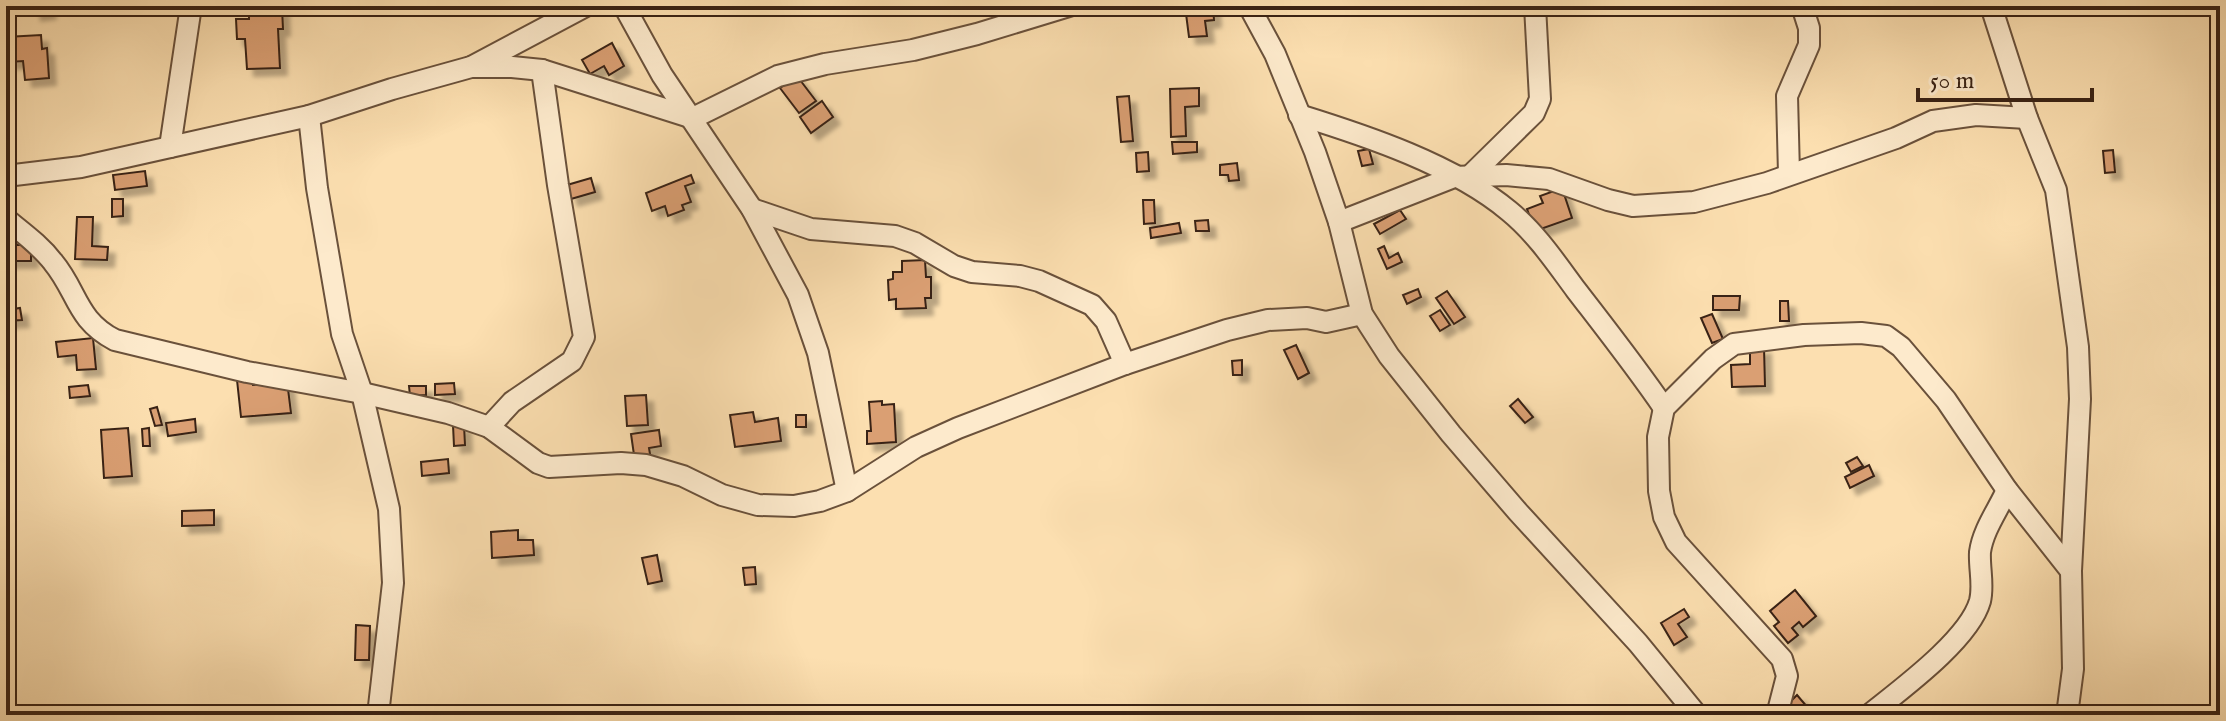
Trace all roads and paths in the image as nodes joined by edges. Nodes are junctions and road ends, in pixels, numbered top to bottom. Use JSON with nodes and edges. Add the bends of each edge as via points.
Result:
{"nodes":[{"id":1,"x":191,"y":6,"type":"edge"},
{"id":2,"x":586,"y":6,"type":"edge"},
{"id":3,"x":624,"y":6,"type":"edge"},
{"id":4,"x":1069,"y":6,"type":"edge"},
{"id":5,"x":1249,"y":6,"type":"edge"},
{"id":6,"x":1535,"y":6,"type":"edge"},
{"id":7,"x":1802,"y":6,"type":"edge"},
{"id":8,"x":1991,"y":6,"type":"edge"},
{"id":9,"x":471,"y":67,"type":"junction"},
{"id":10,"x":542,"y":70,"type":"junction"},
{"id":11,"x":1299,"y":115,"type":"junction"},
{"id":12,"x":309,"y":116,"type":"junction"},
{"id":13,"x":693,"y":118,"type":"junction"},
{"id":14,"x":2027,"y":118,"type":"junction"},
{"id":15,"x":170,"y":147,"type":"junction"},
{"id":16,"x":1789,"y":174,"type":"junction"},
{"id":17,"x":1463,"y":175,"type":"junction"},
{"id":18,"x":6,"y":176,"type":"edge"},
{"id":19,"x":752,"y":209,"type":"junction"},
{"id":20,"x":6,"y":219,"type":"edge"},
{"id":21,"x":1339,"y":222,"type":"junction"},
{"id":22,"x":1362,"y":314,"type":"junction"},
{"id":23,"x":1125,"y":364,"type":"junction"},
{"id":24,"x":362,"y":393,"type":"junction"},
{"id":25,"x":1664,"y":408,"type":"junction"},
{"id":26,"x":489,"y":427,"type":"junction"},
{"id":27,"x":2007,"y":490,"type":"junction"},
{"id":28,"x":847,"y":491,"type":"junction"},
{"id":29,"x":2071,"y":571,"type":"junction"},
{"id":30,"x":378,"y":715,"type":"edge"},
{"id":31,"x":1697,"y":715,"type":"edge"},
{"id":32,"x":1777,"y":715,"type":"edge"},
{"id":33,"x":1869,"y":715,"type":"edge"},
{"id":34,"x":2067,"y":715,"type":"edge"}],
"edges":[{"from":1,"to":15,"type":"street"},
{"from":2,"to":9,"type":"street"},
{"from":3,"to":13,"type":"street"},
{"from":4,"to":13,"type":"street","via":[[926,47],[778,76]]},
{"from":5,"to":11,"type":"street"},
{"from":6,"to":17,"type":"street","via":[[1540,99],[1534,113]]},
{"from":7,"to":16,"type":"street","via":[[1809,45],[1787,96]]},
{"from":8,"to":14,"type":"street"},
{"from":9,"to":10,"type":"street"},
{"from":9,"to":12,"type":"street"},
{"from":10,"to":13,"type":"street"},
{"from":10,"to":26,"type":"street","via":[[584,337],[572,361],[512,402]]},
{"from":11,"to":17,"type":"street"},
{"from":11,"to":21,"type":"street"},
{"from":12,"to":15,"type":"street"},
{"from":12,"to":24,"type":"street","via":[[342,334]]},
{"from":13,"to":19,"type":"street"},
{"from":14,"to":16,"type":"street","via":[[1942,119]]},
{"from":14,"to":29,"type":"street","via":[[2056,190],[2078,347]]},
{"from":15,"to":18,"type":"street","via":[[81,167]]},
{"from":16,"to":17,"type":"street","via":[[1694,202],[1633,206],[1549,179]]},
{"from":17,"to":21,"type":"street"},
{"from":17,"to":25,"type":"street","via":[[1541,243]]},
{"from":19,"to":23,"type":"street","via":[[811,229],[895,236],[963,269],[1039,281],[1092,305],[1106,321]]},
{"from":19,"to":28,"type":"street","via":[[798,295],[818,353]]},
{"from":20,"to":24,"type":"street","via":[[56,264],[97,331],[115,340]]},
{"from":21,"to":22,"type":"street"},
{"from":22,"to":23,"type":"street","via":[[1326,322],[1268,320]]},
{"from":22,"to":31,"type":"street","via":[[1451,434]]},
{"from":23,"to":28,"type":"street","via":[[930,441]]},
{"from":24,"to":26,"type":"street"},
{"from":24,"to":30,"type":"street","via":[[393,545]]},
{"from":25,"to":27,"type":"street","via":[[1734,344],[1804,335],[1886,336],[1946,400]]},
{"from":25,"to":32,"type":"street","via":[[1658,453],[1664,517],[1676,542],[1782,659],[1787,676]]},
{"from":26,"to":28,"type":"street","via":[[549,467],[646,465],[758,505],[794,506]]},
{"from":27,"to":29,"type":"street"},
{"from":27,"to":33,"type":"street","via":[[1983,539],[1980,602],[1969,622],[1955,641]]},
{"from":29,"to":34,"type":"street","via":[[2073,669]]}]}
